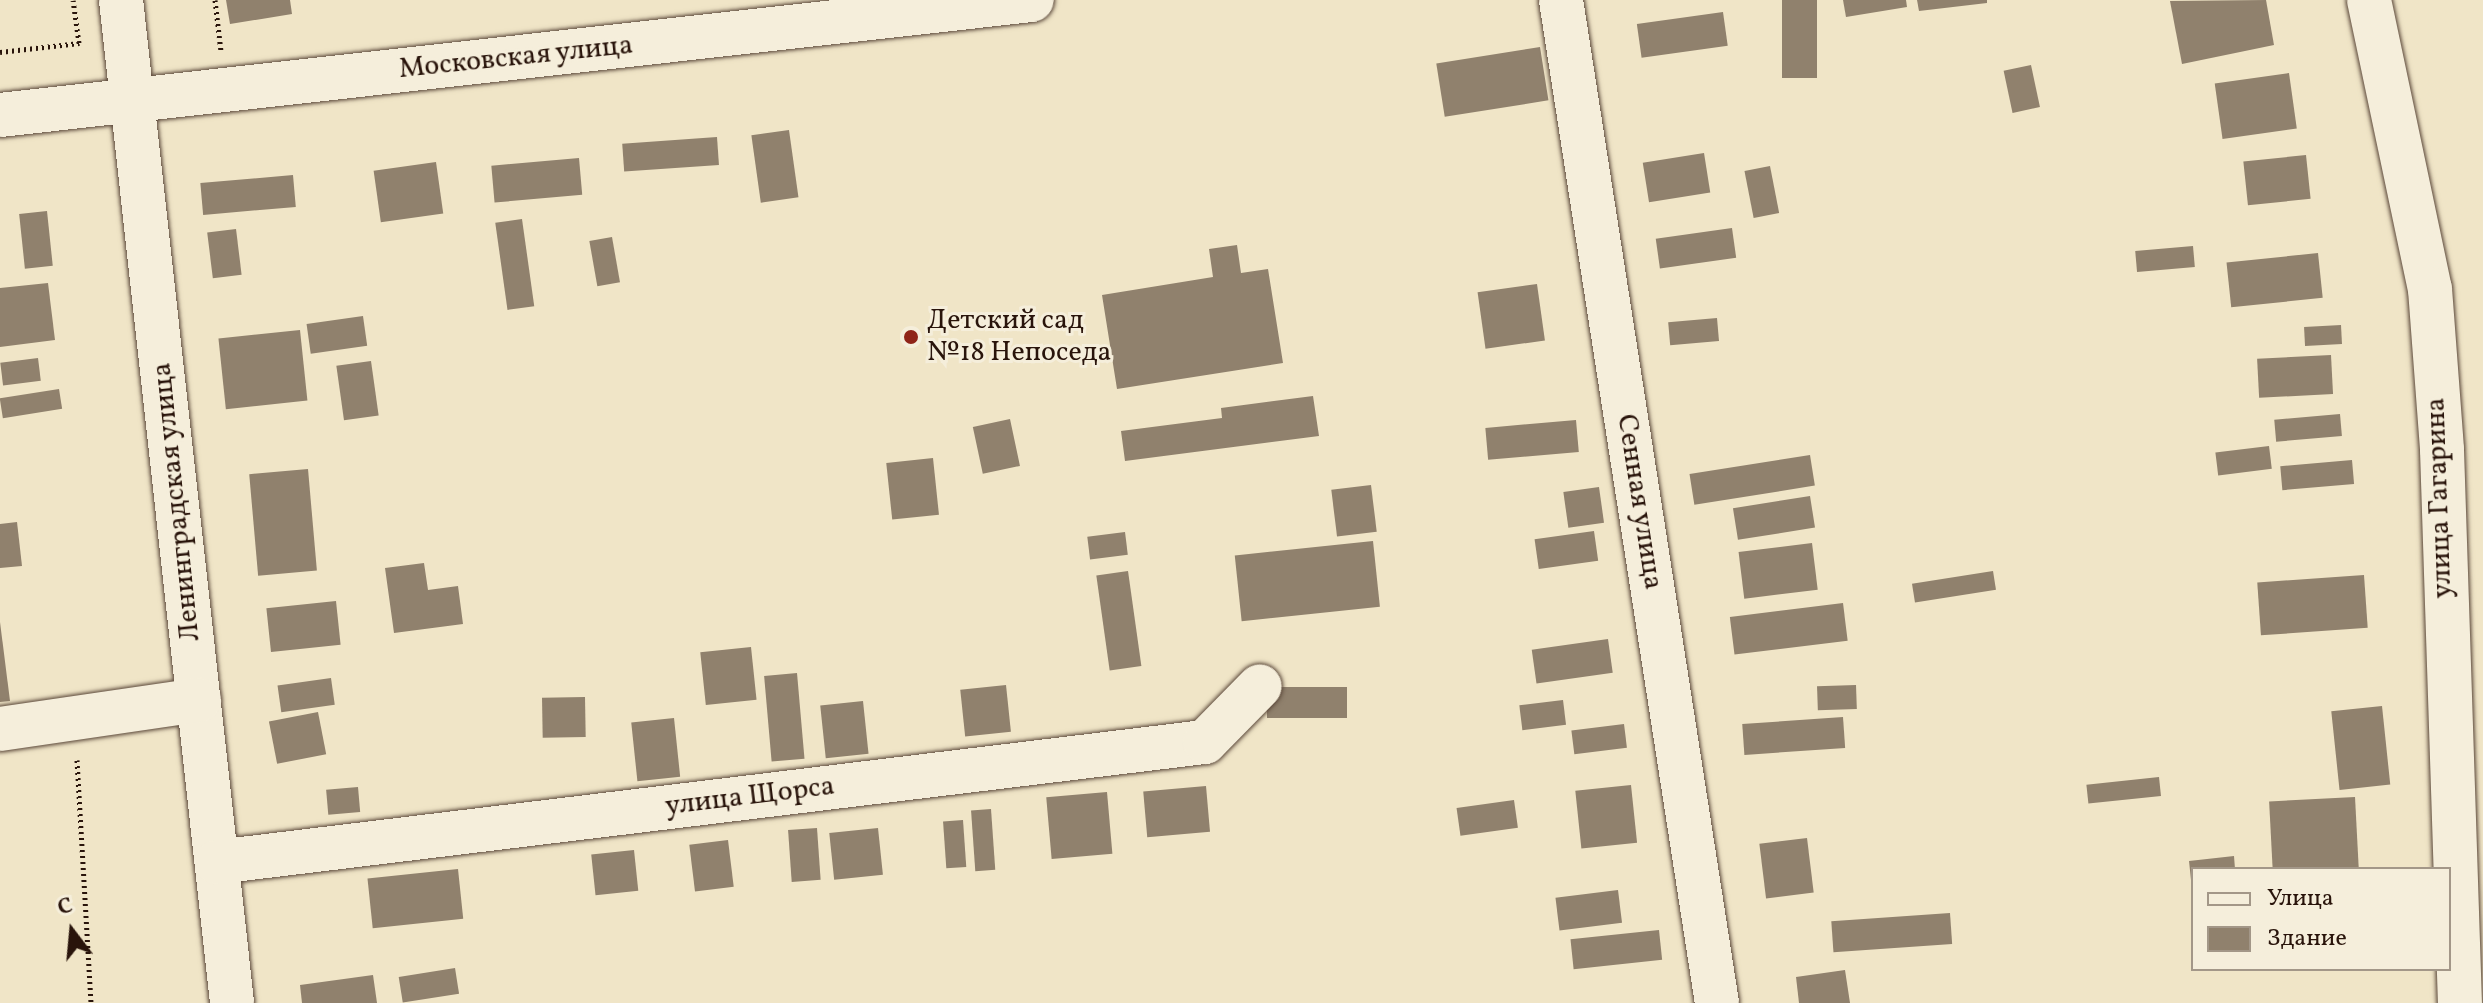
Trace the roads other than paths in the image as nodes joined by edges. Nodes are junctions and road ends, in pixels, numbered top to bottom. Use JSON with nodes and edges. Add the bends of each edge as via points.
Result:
{"nodes":[{"id":1,"x":121,"y":0,"type":"edge"},
{"id":2,"x":1032,"y":0,"type":"edge"},
{"id":3,"x":1561,"y":0,"type":"edge"},
{"id":4,"x":2369,"y":0,"type":"edge"},
{"id":5,"x":132,"y":101,"type":"junction"},
{"id":6,"x":0,"y":115,"type":"edge"},
{"id":7,"x":1260,"y":686,"type":"dead end"},
{"id":8,"x":199,"y":700,"type":"junction"},
{"id":9,"x":0,"y":729,"type":"edge"},
{"id":10,"x":217,"y":862,"type":"junction"},
{"id":11,"x":232,"y":1003,"type":"edge"},
{"id":12,"x":1717,"y":1003,"type":"edge"},
{"id":13,"x":2460,"y":1003,"type":"edge"}],
"edges":[{"from":1,"to":5,"type":"street","name":"Ленинградская улица"},
{"from":2,"to":5,"type":"street","name":"Московская улица"},
{"from":3,"to":12,"type":"street","name":"Сенная улица"},
{"from":4,"to":13,"type":"street","name":"улица Гагарина","via":[[2430,289],[2442,450]]},
{"from":5,"to":6,"type":"street","name":"Московская улица"},
{"from":5,"to":8,"type":"street","name":"Ленинградская улица"},
{"from":7,"to":10,"type":"street","name":"улица Щорса","via":[[1205,742]]},
{"from":8,"to":9,"type":"street"},
{"from":8,"to":10,"type":"street","name":"Ленинградская улица"},
{"from":10,"to":11,"type":"street","name":"Ленинградская улица"}]}
